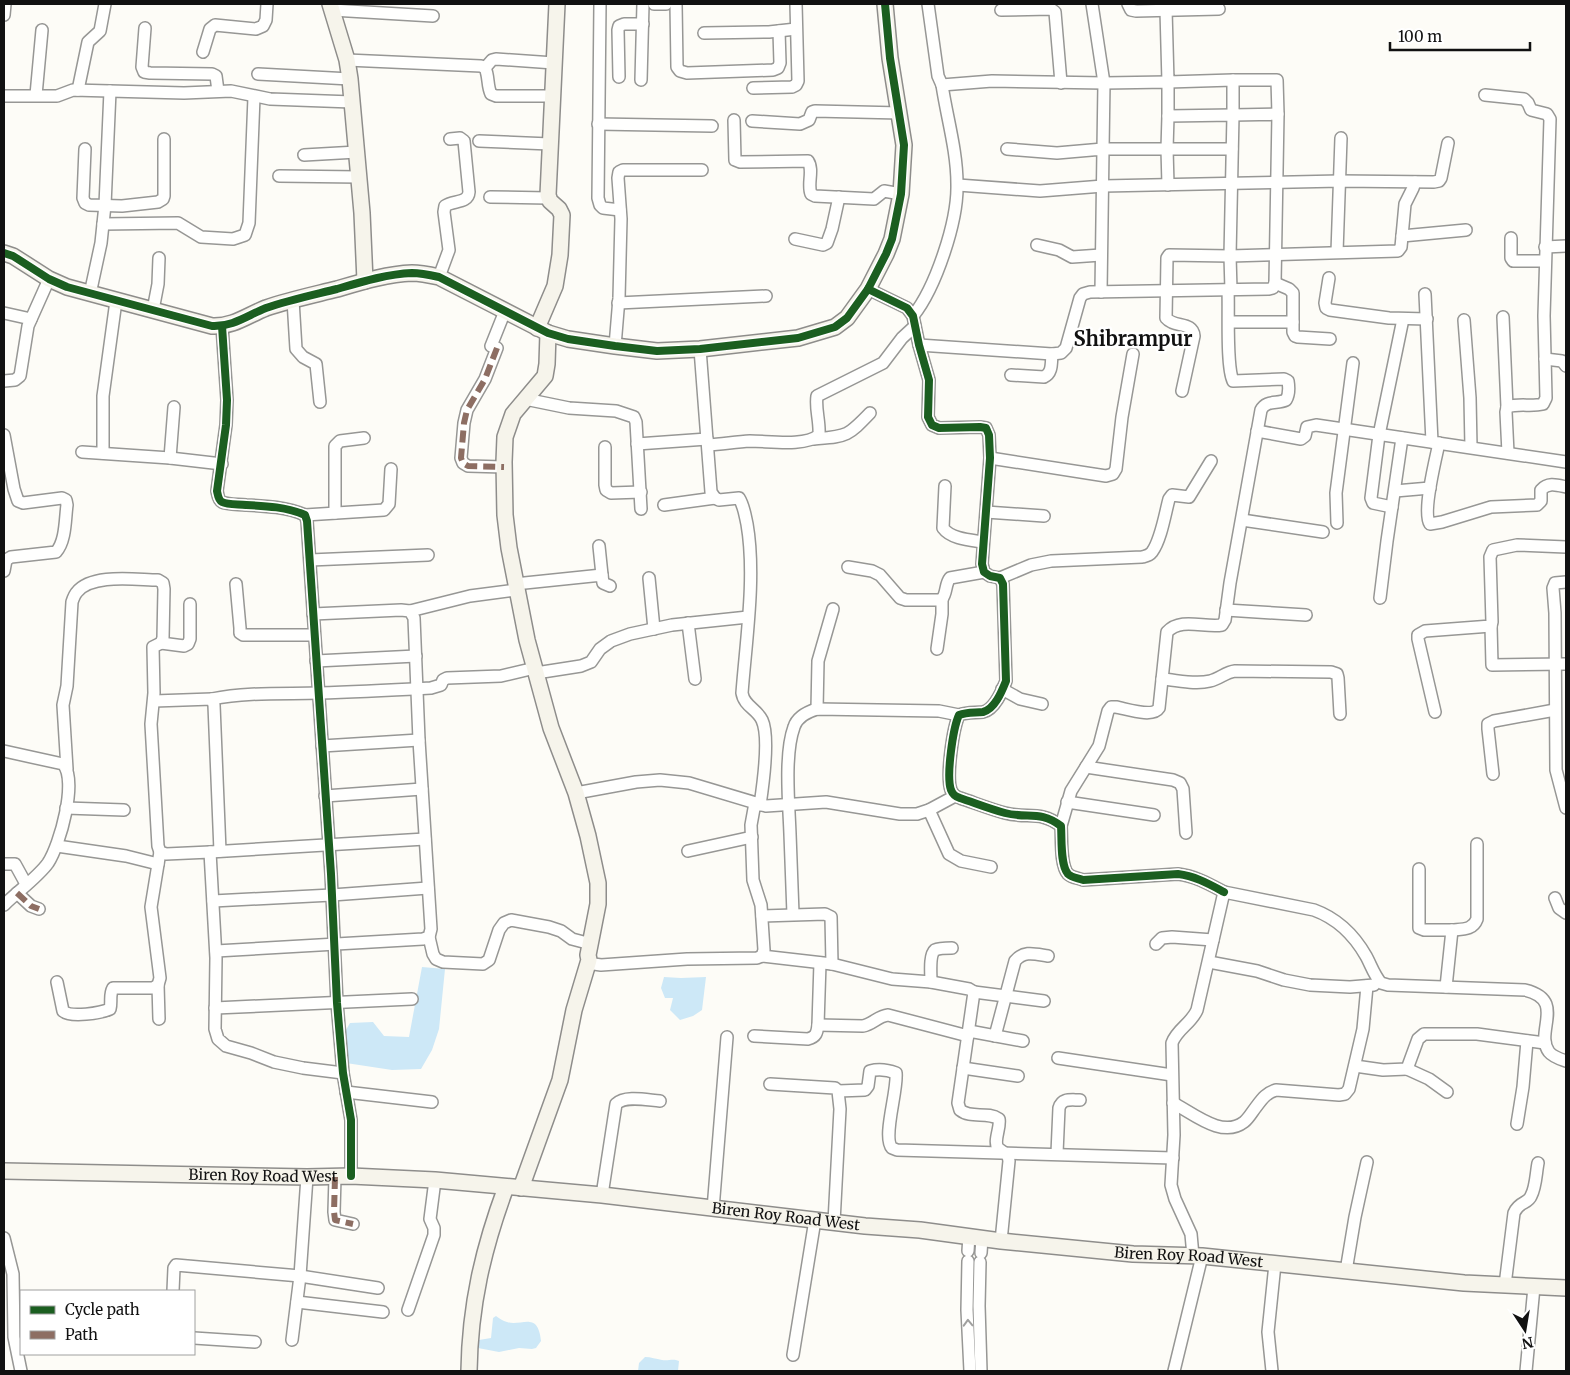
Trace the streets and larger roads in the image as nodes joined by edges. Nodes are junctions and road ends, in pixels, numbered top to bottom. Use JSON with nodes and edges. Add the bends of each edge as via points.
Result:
{"nodes":[{"id":1,"x":5,"y":4,"type":"edge"},
{"id":2,"x":105,"y":4,"type":"edge"},
{"id":3,"x":267,"y":4,"type":"edge"},
{"id":4,"x":557,"y":4,"type":"edge"},
{"id":5,"x":600,"y":4,"type":"edge"},
{"id":6,"x":643,"y":4,"type":"edge"},
{"id":7,"x":654,"y":4,"type":"edge"},
{"id":8,"x":666,"y":4,"type":"edge"},
{"id":9,"x":676,"y":4,"type":"edge"},
{"id":10,"x":796,"y":4,"type":"edge"},
{"id":11,"x":885,"y":4,"type":"edge"},
{"id":12,"x":928,"y":4,"type":"edge"},
{"id":13,"x":1092,"y":4,"type":"edge"},
{"id":14,"x":1128,"y":4,"type":"edge"},
{"id":15,"x":331,"y":7,"type":"edge"},
{"id":16,"x":1153,"y":7,"type":"edge"},
{"id":17,"x":1219,"y":9,"type":"dead end"},
{"id":18,"x":1001,"y":10,"type":"dead end"},
{"id":19,"x":1166,"y":10,"type":"junction"},
{"id":20,"x":4,"y":15,"type":"edge"},
{"id":21,"x":433,"y":16,"type":"dead end"},
{"id":22,"x":643,"y":24,"type":"junction"},
{"id":23,"x":145,"y":28,"type":"dead end"},
{"id":24,"x":796,"y":29,"type":"junction"},
{"id":25,"x":42,"y":30,"type":"dead end"},
{"id":26,"x":779,"y":31,"type":"junction"},
{"id":27,"x":704,"y":33,"type":"dead end"},
{"id":28,"x":203,"y":52,"type":"dead end"},
{"id":29,"x":347,"y":60,"type":"junction"},
{"id":30,"x":554,"y":63,"type":"junction"},
{"id":31,"x":485,"y":68,"type":"junction"},
{"id":32,"x":258,"y":74,"type":"dead end"},
{"id":33,"x":619,"y":77,"type":"dead end"},
{"id":34,"x":350,"y":80,"type":"junction"},
{"id":35,"x":641,"y":80,"type":"dead end"},
{"id":36,"x":1233,"y":80,"type":"junction"},
{"id":37,"x":1168,"y":82,"type":"junction"},
{"id":38,"x":1061,"y":83,"type":"junction"},
{"id":39,"x":1104,"y":83,"type":"junction"},
{"id":40,"x":942,"y":86,"type":"junction"},
{"id":41,"x":753,"y":88,"type":"dead end"},
{"id":42,"x":78,"y":90,"type":"junction"},
{"id":43,"x":110,"y":91,"type":"junction"},
{"id":44,"x":218,"y":91,"type":"junction"},
{"id":45,"x":36,"y":95,"type":"junction"},
{"id":46,"x":1486,"y":95,"type":"dead end"},
{"id":47,"x":4,"y":96,"type":"edge"},
{"id":48,"x":254,"y":96,"type":"junction"},
{"id":49,"x":552,"y":96,"type":"junction"},
{"id":50,"x":352,"y":102,"type":"junction"},
{"id":51,"x":900,"y":113,"type":"junction"},
{"id":52,"x":1278,"y":114,"type":"junction"},
{"id":53,"x":1233,"y":115,"type":"junction"},
{"id":54,"x":1168,"y":116,"type":"junction"},
{"id":55,"x":734,"y":120,"type":"dead end"},
{"id":56,"x":752,"y":121,"type":"dead end"},
{"id":57,"x":598,"y":124,"type":"junction"},
{"id":58,"x":712,"y":126,"type":"dead end"},
{"id":59,"x":1341,"y":138,"type":"dead end"},
{"id":60,"x":164,"y":139,"type":"dead end"},
{"id":61,"x":450,"y":140,"type":"dead end"},
{"id":62,"x":479,"y":141,"type":"dead end"},
{"id":63,"x":1448,"y":143,"type":"dead end"},
{"id":64,"x":550,"y":144,"type":"junction"},
{"id":65,"x":85,"y":149,"type":"dead end"},
{"id":66,"x":1007,"y":149,"type":"dead end"},
{"id":67,"x":1232,"y":149,"type":"junction"},
{"id":68,"x":1102,"y":150,"type":"junction"},
{"id":69,"x":1167,"y":150,"type":"junction"},
{"id":70,"x":357,"y":152,"type":"junction"},
{"id":71,"x":304,"y":155,"type":"dead end"},
{"id":72,"x":702,"y":170,"type":"dead end"},
{"id":73,"x":279,"y":176,"type":"dead end"},
{"id":74,"x":359,"y":177,"type":"junction"},
{"id":75,"x":1276,"y":182,"type":"junction"},
{"id":76,"x":1340,"y":182,"type":"junction"},
{"id":77,"x":1415,"y":182,"type":"junction"},
{"id":78,"x":1231,"y":184,"type":"junction"},
{"id":79,"x":958,"y":185,"type":"junction"},
{"id":80,"x":1168,"y":185,"type":"junction"},
{"id":81,"x":1102,"y":186,"type":"junction"},
{"id":82,"x":901,"y":194,"type":"junction"},
{"id":83,"x":490,"y":197,"type":"dead end"},
{"id":84,"x":548,"y":198,"type":"junction"},
{"id":85,"x":839,"y":198,"type":"junction"},
{"id":86,"x":105,"y":205,"type":"junction"},
{"id":87,"x":620,"y":210,"type":"junction"},
{"id":88,"x":103,"y":224,"type":"junction"},
{"id":89,"x":1466,"y":230,"type":"dead end"},
{"id":90,"x":1402,"y":236,"type":"junction"},
{"id":91,"x":1511,"y":238,"type":"dead end"},
{"id":92,"x":795,"y":239,"type":"dead end"},
{"id":93,"x":1038,"y":245,"type":"dead end"},
{"id":94,"x":1566,"y":246,"type":"edge"},
{"id":95,"x":1545,"y":247,"type":"junction"},
{"id":96,"x":1337,"y":252,"type":"junction"},
{"id":97,"x":4,"y":253,"type":"edge"},
{"id":98,"x":1276,"y":254,"type":"junction"},
{"id":99,"x":1101,"y":255,"type":"junction"},
{"id":100,"x":1230,"y":256,"type":"junction"},
{"id":101,"x":159,"y":258,"type":"dead end"},
{"id":102,"x":1545,"y":261,"type":"junction"},
{"id":103,"x":439,"y":277,"type":"junction"},
{"id":104,"x":1329,"y":278,"type":"dead end"},
{"id":105,"x":49,"y":279,"type":"junction"},
{"id":106,"x":365,"y":281,"type":"junction"},
{"id":107,"x":1275,"y":283,"type":"junction"},
{"id":108,"x":868,"y":289,"type":"junction"},
{"id":109,"x":1230,"y":290,"type":"junction"},
{"id":110,"x":1165,"y":291,"type":"junction"},
{"id":111,"x":1101,"y":292,"type":"junction"},
{"id":112,"x":90,"y":294,"type":"junction"},
{"id":113,"x":1425,"y":294,"type":"dead end"},
{"id":114,"x":766,"y":296,"type":"dead end"},
{"id":115,"x":293,"y":300,"type":"junction"},
{"id":116,"x":116,"y":301,"type":"junction"},
{"id":117,"x":618,"y":303,"type":"junction"},
{"id":118,"x":152,"y":310,"type":"junction"},
{"id":119,"x":505,"y":311,"type":"junction"},
{"id":120,"x":4,"y":313,"type":"edge"},
{"id":121,"x":1503,"y":317,"type":"dead end"},
{"id":122,"x":31,"y":319,"type":"junction"},
{"id":123,"x":1403,"y":319,"type":"junction"},
{"id":124,"x":1426,"y":319,"type":"junction"},
{"id":125,"x":1464,"y":320,"type":"dead end"},
{"id":126,"x":914,"y":321,"type":"junction"},
{"id":127,"x":1229,"y":322,"type":"junction"},
{"id":128,"x":1293,"y":322,"type":"junction"},
{"id":129,"x":222,"y":326,"type":"junction"},
{"id":130,"x":542,"y":330,"type":"junction"},
{"id":131,"x":1330,"y":339,"type":"dead end"},
{"id":132,"x":919,"y":345,"type":"junction"},
{"id":133,"x":615,"y":346,"type":"junction"},
{"id":134,"x":700,"y":349,"type":"junction"},
{"id":135,"x":1052,"y":354,"type":"junction"},
{"id":136,"x":1133,"y":354,"type":"dead end"},
{"id":137,"x":1545,"y":359,"type":"junction"},
{"id":138,"x":1353,"y":362,"type":"dead end"},
{"id":139,"x":1566,"y":366,"type":"edge"},
{"id":140,"x":1010,"y":375,"type":"dead end"},
{"id":141,"x":4,"y":381,"type":"edge"},
{"id":142,"x":1182,"y":391,"type":"dead end"},
{"id":143,"x":525,"y":399,"type":"junction"},
{"id":144,"x":320,"y":402,"type":"dead end"},
{"id":145,"x":174,"y":407,"type":"dead end"},
{"id":146,"x":1507,"y":407,"type":"junction"},
{"id":147,"x":870,"y":413,"type":"dead end"},
{"id":148,"x":1343,"y":429,"type":"junction"},
{"id":149,"x":1257,"y":431,"type":"junction"},
{"id":150,"x":4,"y":435,"type":"edge"},
{"id":151,"x":1379,"y":435,"type":"junction"},
{"id":152,"x":364,"y":438,"type":"dead end"},
{"id":153,"x":1402,"y":438,"type":"junction"},
{"id":154,"x":814,"y":439,"type":"junction"},
{"id":155,"x":708,"y":442,"type":"junction"},
{"id":156,"x":1435,"y":442,"type":"junction"},
{"id":157,"x":637,"y":444,"type":"junction"},
{"id":158,"x":605,"y":447,"type":"dead end"},
{"id":159,"x":1471,"y":448,"type":"junction"},
{"id":160,"x":82,"y":452,"type":"dead end"},
{"id":161,"x":103,"y":453,"type":"junction"},
{"id":162,"x":1508,"y":453,"type":"junction"},
{"id":163,"x":170,"y":458,"type":"junction"},
{"id":164,"x":990,"y":458,"type":"junction"},
{"id":165,"x":1212,"y":461,"type":"dead end"},
{"id":166,"x":1566,"y":462,"type":"edge"},
{"id":167,"x":222,"y":464,"type":"junction"},
{"id":168,"x":504,"y":467,"type":"junction"},
{"id":169,"x":391,"y":469,"type":"dead end"},
{"id":170,"x":945,"y":486,"type":"dead end"},
{"id":171,"x":1566,"y":487,"type":"edge"},
{"id":172,"x":1430,"y":488,"type":"junction"},
{"id":173,"x":1394,"y":491,"type":"junction"},
{"id":174,"x":641,"y":492,"type":"junction"},
{"id":175,"x":715,"y":498,"type":"junction"},
{"id":176,"x":664,"y":505,"type":"dead end"},
{"id":177,"x":1392,"y":507,"type":"junction"},
{"id":178,"x":641,"y":509,"type":"dead end"},
{"id":179,"x":986,"y":512,"type":"junction"},
{"id":180,"x":335,"y":513,"type":"junction"},
{"id":181,"x":305,"y":515,"type":"junction"},
{"id":182,"x":1044,"y":516,"type":"dead end"},
{"id":183,"x":1242,"y":520,"type":"junction"},
{"id":184,"x":1337,"y":522,"type":"dead end"},
{"id":185,"x":1323,"y":532,"type":"dead end"},
{"id":186,"x":983,"y":542,"type":"junction"},
{"id":187,"x":599,"y":546,"type":"dead end"},
{"id":188,"x":1566,"y":547,"type":"edge"},
{"id":189,"x":428,"y":555,"type":"dead end"},
{"id":190,"x":310,"y":560,"type":"junction"},
{"id":191,"x":4,"y":564,"type":"edge"},
{"id":192,"x":848,"y":567,"type":"dead end"},
{"id":193,"x":984,"y":572,"type":"junction"},
{"id":194,"x":602,"y":575,"type":"junction"},
{"id":195,"x":649,"y":578,"type":"dead end"},
{"id":196,"x":1000,"y":578,"type":"junction"},
{"id":197,"x":1566,"y":582,"type":"edge"},
{"id":198,"x":236,"y":584,"type":"dead end"},
{"id":199,"x":610,"y":586,"type":"dead end"},
{"id":200,"x":516,"y":587,"type":"junction"},
{"id":201,"x":1380,"y":598,"type":"dead end"},
{"id":202,"x":942,"y":599,"type":"junction"},
{"id":203,"x":190,"y":604,"type":"dead end"},
{"id":204,"x":833,"y":609,"type":"dead end"},
{"id":205,"x":1226,"y":610,"type":"junction"},
{"id":206,"x":410,"y":611,"type":"junction"},
{"id":207,"x":313,"y":614,"type":"junction"},
{"id":208,"x":1306,"y":615,"type":"dead end"},
{"id":209,"x":748,"y":617,"type":"junction"},
{"id":210,"x":688,"y":624,"type":"junction"},
{"id":211,"x":1490,"y":626,"type":"junction"},
{"id":212,"x":654,"y":629,"type":"junction"},
{"id":213,"x":314,"y":635,"type":"junction"},
{"id":214,"x":161,"y":643,"type":"junction"},
{"id":215,"x":937,"y":649,"type":"dead end"},
{"id":216,"x":416,"y":656,"type":"junction"},
{"id":217,"x":316,"y":661,"type":"junction"},
{"id":218,"x":1554,"y":664,"type":"junction"},
{"id":219,"x":1566,"y":664,"type":"edge"},
{"id":220,"x":536,"y":671,"type":"junction"},
{"id":221,"x":694,"y":679,"type":"dead end"},
{"id":222,"x":1162,"y":679,"type":"junction"},
{"id":223,"x":417,"y":689,"type":"junction"},
{"id":224,"x":1002,"y":689,"type":"junction"},
{"id":225,"x":318,"y":693,"type":"junction"},
{"id":226,"x":212,"y":699,"type":"junction"},
{"id":227,"x":154,"y":701,"type":"junction"},
{"id":228,"x":1042,"y":704,"type":"dead end"},
{"id":229,"x":817,"y":709,"type":"junction"},
{"id":230,"x":1555,"y":710,"type":"junction"},
{"id":231,"x":1435,"y":712,"type":"dead end"},
{"id":232,"x":1340,"y":714,"type":"dead end"},
{"id":233,"x":959,"y":715,"type":"junction"},
{"id":234,"x":419,"y":740,"type":"junction"},
{"id":235,"x":322,"y":746,"type":"junction"},
{"id":236,"x":4,"y":751,"type":"edge"},
{"id":237,"x":1086,"y":767,"type":"junction"},
{"id":238,"x":67,"y":769,"type":"junction"},
{"id":239,"x":1493,"y":774,"type":"dead end"},
{"id":240,"x":422,"y":789,"type":"junction"},
{"id":241,"x":576,"y":792,"type":"junction"},
{"id":242,"x":325,"y":796,"type":"junction"},
{"id":243,"x":955,"y":796,"type":"junction"},
{"id":244,"x":1067,"y":802,"type":"junction"},
{"id":245,"x":757,"y":804,"type":"junction"},
{"id":246,"x":789,"y":804,"type":"junction"},
{"id":247,"x":66,"y":808,"type":"junction"},
{"id":248,"x":1566,"y":808,"type":"edge"},
{"id":249,"x":124,"y":810,"type":"dead end"},
{"id":250,"x":929,"y":810,"type":"junction"},
{"id":251,"x":1154,"y":815,"type":"dead end"},
{"id":252,"x":1061,"y":826,"type":"junction"},
{"id":253,"x":1186,"y":833,"type":"dead end"},
{"id":254,"x":752,"y":837,"type":"junction"},
{"id":255,"x":425,"y":839,"type":"junction"},
{"id":256,"x":1477,"y":844,"type":"dead end"},
{"id":257,"x":328,"y":845,"type":"junction"},
{"id":258,"x":56,"y":846,"type":"junction"},
{"id":259,"x":688,"y":851,"type":"dead end"},
{"id":260,"x":160,"y":852,"type":"junction"},
{"id":261,"x":215,"y":852,"type":"junction"},
{"id":262,"x":4,"y":864,"type":"edge"},
{"id":263,"x":158,"y":864,"type":"junction"},
{"id":264,"x":991,"y":867,"type":"dead end"},
{"id":265,"x":1419,"y":869,"type":"dead end"},
{"id":266,"x":26,"y":884,"type":"junction"},
{"id":267,"x":428,"y":888,"type":"junction"},
{"id":268,"x":1224,"y":892,"type":"junction"},
{"id":269,"x":17,"y":893,"type":"junction"},
{"id":270,"x":332,"y":895,"type":"junction"},
{"id":271,"x":1555,"y":898,"type":"dead end"},
{"id":272,"x":213,"y":901,"type":"junction"},
{"id":273,"x":4,"y":905,"type":"edge"},
{"id":274,"x":39,"y":909,"type":"dead end"},
{"id":275,"x":1566,"y":913,"type":"edge"},
{"id":276,"x":793,"y":914,"type":"junction"},
{"id":277,"x":762,"y":916,"type":"junction"},
{"id":278,"x":1452,"y":930,"type":"junction"},
{"id":279,"x":429,"y":937,"type":"junction"},
{"id":280,"x":1213,"y":940,"type":"junction"},
{"id":281,"x":591,"y":944,"type":"junction"},
{"id":282,"x":1156,"y":944,"type":"dead end"},
{"id":283,"x":335,"y":945,"type":"junction"},
{"id":284,"x":952,"y":948,"type":"dead end"},
{"id":285,"x":216,"y":951,"type":"junction"},
{"id":286,"x":762,"y":956,"type":"junction"},
{"id":287,"x":1048,"y":956,"type":"dead end"},
{"id":288,"x":589,"y":960,"type":"junction"},
{"id":289,"x":820,"y":962,"type":"junction"},
{"id":290,"x":1209,"y":962,"type":"junction"},
{"id":291,"x":832,"y":964,"type":"junction"},
{"id":292,"x":57,"y":982,"type":"dead end"},
{"id":293,"x":931,"y":982,"type":"junction"},
{"id":294,"x":1381,"y":983,"type":"junction"},
{"id":295,"x":158,"y":985,"type":"junction"},
{"id":296,"x":1367,"y":986,"type":"junction"},
{"id":297,"x":1446,"y":987,"type":"junction"},
{"id":298,"x":974,"y":992,"type":"junction"},
{"id":299,"x":1004,"y":996,"type":"junction"},
{"id":300,"x":412,"y":999,"type":"dead end"},
{"id":301,"x":1044,"y":1002,"type":"dead end"},
{"id":302,"x":338,"y":1003,"type":"junction"},
{"id":303,"x":215,"y":1008,"type":"junction"},
{"id":304,"x":159,"y":1019,"type":"dead end"},
{"id":305,"x":818,"y":1025,"type":"junction"},
{"id":306,"x":968,"y":1034,"type":"junction"},
{"id":307,"x":754,"y":1036,"type":"dead end"},
{"id":308,"x":994,"y":1036,"type":"junction"},
{"id":309,"x":727,"y":1037,"type":"dead end"},
{"id":310,"x":1023,"y":1041,"type":"dead end"},
{"id":311,"x":1527,"y":1041,"type":"junction"},
{"id":312,"x":1546,"y":1043,"type":"junction"},
{"id":313,"x":1058,"y":1058,"type":"dead end"},
{"id":314,"x":1566,"y":1061,"type":"edge"},
{"id":315,"x":1355,"y":1066,"type":"junction"},
{"id":316,"x":963,"y":1068,"type":"junction"},
{"id":317,"x":1408,"y":1069,"type":"junction"},
{"id":318,"x":343,"y":1073,"type":"junction"},
{"id":319,"x":1172,"y":1075,"type":"junction"},
{"id":320,"x":1018,"y":1076,"type":"dead end"},
{"id":321,"x":770,"y":1084,"type":"dead end"},
{"id":322,"x":838,"y":1091,"type":"junction"},
{"id":323,"x":346,"y":1092,"type":"junction"},
{"id":324,"x":1448,"y":1092,"type":"dead end"},
{"id":325,"x":1080,"y":1100,"type":"dead end"},
{"id":326,"x":660,"y":1101,"type":"dead end"},
{"id":327,"x":432,"y":1102,"type":"dead end"},
{"id":328,"x":1173,"y":1102,"type":"junction"},
{"id":329,"x":1517,"y":1124,"type":"dead end"},
{"id":330,"x":1005,"y":1152,"type":"junction"},
{"id":331,"x":1058,"y":1153,"type":"junction"},
{"id":332,"x":1173,"y":1158,"type":"junction"},
{"id":333,"x":1367,"y":1162,"type":"dead end"},
{"id":334,"x":1538,"y":1163,"type":"dead end"},
{"id":335,"x":4,"y":1171,"type":"edge"},
{"id":336,"x":351,"y":1176,"type":"junction"},
{"id":337,"x":307,"y":1177,"type":"junction"},
{"id":338,"x":335,"y":1177,"type":"junction"},
{"id":339,"x":435,"y":1180,"type":"junction"},
{"id":340,"x":513,"y":1187,"type":"junction"},
{"id":341,"x":602,"y":1195,"type":"junction"},
{"id":342,"x":713,"y":1209,"type":"junction"},
{"id":343,"x":815,"y":1220,"type":"junction"},
{"id":344,"x":834,"y":1222,"type":"junction"},
{"id":345,"x":353,"y":1224,"type":"dead end"},
{"id":346,"x":4,"y":1238,"type":"edge"},
{"id":347,"x":1001,"y":1241,"type":"junction"},
{"id":348,"x":975,"y":1250,"type":"junction"},
{"id":349,"x":1198,"y":1256,"type":"junction"},
{"id":350,"x":1275,"y":1264,"type":"junction"},
{"id":351,"x":1346,"y":1271,"type":"junction"},
{"id":352,"x":300,"y":1276,"type":"junction"},
{"id":353,"x":1505,"y":1285,"type":"junction"},
{"id":354,"x":1534,"y":1287,"type":"junction"},
{"id":355,"x":378,"y":1288,"type":"dead end"},
{"id":356,"x":1566,"y":1288,"type":"edge"},
{"id":357,"x":173,"y":1290,"type":"edge"},
{"id":358,"x":297,"y":1302,"type":"junction"},
{"id":359,"x":17,"y":1306,"type":"edge"},
{"id":360,"x":408,"y":1310,"type":"dead end"},
{"id":361,"x":382,"y":1312,"type":"dead end"},
{"id":362,"x":9,"y":1337,"type":"edge"},
{"id":363,"x":195,"y":1338,"type":"edge"},
{"id":364,"x":292,"y":1340,"type":"dead end"},
{"id":365,"x":255,"y":1342,"type":"dead end"},
{"id":366,"x":793,"y":1355,"type":"dead end"},
{"id":367,"x":21,"y":1371,"type":"edge"},
{"id":368,"x":469,"y":1371,"type":"edge"},
{"id":369,"x":970,"y":1371,"type":"edge"},
{"id":370,"x":981,"y":1371,"type":"edge"},
{"id":371,"x":1174,"y":1371,"type":"edge"},
{"id":372,"x":1272,"y":1371,"type":"edge"},
{"id":373,"x":1526,"y":1371,"type":"edge"}],
"edges":[{"from":1,"to":20,"type":"street"},
{"from":2,"to":42,"type":"street","via":[[100,31],[88,42]]},
{"from":3,"to":28,"type":"street","via":[[263,26],[256,29],[216,25],[210,29]]},
{"from":4,"to":30,"type":"street"},
{"from":5,"to":57,"type":"street"},
{"from":6,"to":22,"type":"street"},
{"from":7,"to":8,"type":"street"},
{"from":9,"to":26,"type":"street","via":[[677,68],[687,73],[778,68]]},
{"from":10,"to":24,"type":"street"},
{"from":11,"to":51,"type":"street"},
{"from":12,"to":40,"type":"street"},
{"from":13,"to":39,"type":"street"},
{"from":14,"to":16,"type":"street","via":[[1131,10]]},
{"from":15,"to":21,"type":"street"},
{"from":15,"to":29,"type":"street"},
{"from":16,"to":19,"type":"street"},
{"from":17,"to":19,"type":"street"},
{"from":18,"to":38,"type":"street","via":[[1052,9],[1055,12]]},
{"from":19,"to":37,"type":"street"},
{"from":22,"to":33,"type":"street","via":[[619,26]]},
{"from":22,"to":35,"type":"street"},
{"from":23,"to":44,"type":"street","via":[[144,72],[212,74],[216,76]]},
{"from":24,"to":26,"type":"street"},
{"from":24,"to":41,"type":"street","via":[[796,85]]},
{"from":25,"to":45,"type":"street"},
{"from":26,"to":27,"type":"street"},
{"from":29,"to":31,"type":"street"},
{"from":29,"to":34,"type":"street"},
{"from":30,"to":31,"type":"street","via":[[496,59]]},
{"from":30,"to":49,"type":"street"},
{"from":31,"to":49,"type":"street","via":[[491,94]]},
{"from":32,"to":34,"type":"street"},
{"from":34,"to":50,"type":"street"},
{"from":36,"to":37,"type":"street"},
{"from":36,"to":52,"type":"street","via":[[1277,80]]},
{"from":36,"to":53,"type":"street"},
{"from":37,"to":39,"type":"street"},
{"from":37,"to":54,"type":"street"},
{"from":38,"to":39,"type":"street"},
{"from":38,"to":40,"type":"street","via":[[992,81]]},
{"from":39,"to":68,"type":"street"},
{"from":40,"to":79,"type":"street"},
{"from":42,"to":43,"type":"street"},
{"from":42,"to":45,"type":"street","via":[[57,96]]},
{"from":43,"to":44,"type":"street"},
{"from":43,"to":86,"type":"street"},
{"from":44,"to":48,"type":"street"},
{"from":45,"to":47,"type":"street"},
{"from":46,"to":95,"type":"street","via":[[1524,99],[1531,110],[1549,116]]},
{"from":48,"to":50,"type":"street"},
{"from":48,"to":88,"type":"street","via":[[249,223],[245,235],[233,239],[201,237],[178,223]]},
{"from":49,"to":64,"type":"street"},
{"from":50,"to":70,"type":"street"},
{"from":51,"to":56,"type":"street","via":[[815,111],[809,120],[800,124]]},
{"from":51,"to":82,"type":"street","via":[[904,145]]},
{"from":52,"to":53,"type":"street"},
{"from":52,"to":75,"type":"street"},
{"from":53,"to":54,"type":"street"},
{"from":53,"to":67,"type":"street"},
{"from":54,"to":69,"type":"street"},
{"from":55,"to":85,"type":"street","via":[[736,160],[808,161],[811,194]]},
{"from":57,"to":58,"type":"street"},
{"from":57,"to":87,"type":"street","via":[[598,198],[603,208]]},
{"from":59,"to":76,"type":"street"},
{"from":60,"to":86,"type":"street","via":[[164,196],[161,201]]},
{"from":61,"to":103,"type":"street","via":[[460,138],[464,141],[469,196],[466,200],[445,206],[449,250]]},
{"from":62,"to":64,"type":"street"},
{"from":63,"to":77,"type":"street","via":[[1439,181]]},
{"from":64,"to":84,"type":"street"},
{"from":65,"to":86,"type":"street","via":[[83,198],[89,205]]},
{"from":66,"to":68,"type":"street","via":[[1057,153]]},
{"from":67,"to":69,"type":"street"},
{"from":67,"to":78,"type":"street"},
{"from":68,"to":69,"type":"street"},
{"from":68,"to":81,"type":"street"},
{"from":69,"to":80,"type":"street"},
{"from":70,"to":71,"type":"street"},
{"from":70,"to":74,"type":"street"},
{"from":72,"to":87,"type":"street","via":[[623,170],[618,178]]},
{"from":73,"to":74,"type":"street"},
{"from":74,"to":106,"type":"street"},
{"from":75,"to":76,"type":"street"},
{"from":75,"to":78,"type":"street"},
{"from":75,"to":98,"type":"street"},
{"from":76,"to":77,"type":"street"},
{"from":76,"to":96,"type":"street"},
{"from":77,"to":90,"type":"street","via":[[1405,204]]},
{"from":78,"to":80,"type":"street"},
{"from":78,"to":100,"type":"street"},
{"from":79,"to":81,"type":"street","via":[[1030,191]]},
{"from":79,"to":126,"type":"street","via":[[945,249]]},
{"from":80,"to":81,"type":"street"},
{"from":81,"to":99,"type":"street"},
{"from":82,"to":85,"type":"street","via":[[884,192],[874,200]]},
{"from":82,"to":108,"type":"street","via":[[892,239]]},
{"from":83,"to":84,"type":"street"},
{"from":84,"to":130,"type":"street","via":[[562,215],[555,286]]},
{"from":85,"to":92,"type":"street","via":[[827,243]]},
{"from":86,"to":88,"type":"street"},
{"from":87,"to":117,"type":"street"},
{"from":88,"to":112,"type":"street"},
{"from":89,"to":90,"type":"street"},
{"from":90,"to":96,"type":"street","via":[[1398,250]]},
{"from":91,"to":102,"type":"street","via":[[1513,262]]},
{"from":93,"to":99,"type":"street","via":[[1072,257]]},
{"from":94,"to":95,"type":"street"},
{"from":95,"to":102,"type":"street"},
{"from":96,"to":98,"type":"street"},
{"from":97,"to":105,"type":"street"},
{"from":98,"to":100,"type":"street"},
{"from":98,"to":107,"type":"street"},
{"from":99,"to":111,"type":"street"},
{"from":100,"to":109,"type":"street"},
{"from":100,"to":110,"type":"street","via":[[1169,255]]},
{"from":101,"to":118,"type":"street"},
{"from":102,"to":137,"type":"street"},
{"from":103,"to":106,"type":"street","via":[[412,273]]},
{"from":103,"to":119,"type":"street"},
{"from":104,"to":123,"type":"street","via":[[1326,308]]},
{"from":105,"to":112,"type":"street"},
{"from":105,"to":122,"type":"street"},
{"from":106,"to":115,"type":"street"},
{"from":107,"to":109,"type":"street","via":[[1269,289]]},
{"from":107,"to":128,"type":"street","via":[[1293,293]]},
{"from":108,"to":126,"type":"street","via":[[907,308]]},
{"from":108,"to":134,"type":"street","via":[[848,318],[836,327],[770,342]]},
{"from":109,"to":110,"type":"street"},
{"from":109,"to":127,"type":"street"},
{"from":110,"to":111,"type":"street"},
{"from":110,"to":142,"type":"street","via":[[1166,318],[1169,322],[1191,328],[1194,336]]},
{"from":111,"to":135,"type":"street","via":[[1090,292],[1080,298],[1066,348]]},
{"from":112,"to":116,"type":"street"},
{"from":113,"to":124,"type":"street"},
{"from":114,"to":117,"type":"street"},
{"from":115,"to":129,"type":"street"},
{"from":115,"to":144,"type":"street","via":[[296,349],[303,358],[316,364]]},
{"from":116,"to":118,"type":"street"},
{"from":116,"to":161,"type":"street","via":[[103,396]]},
{"from":117,"to":133,"type":"street"},
{"from":118,"to":129,"type":"street"},
{"from":119,"to":130,"type":"street"},
{"from":119,"to":168,"type":"street","via":[[491,346],[497,348],[490,369],[464,423],[461,458],[468,466]]},
{"from":120,"to":122,"type":"street"},
{"from":121,"to":146,"type":"street"},
{"from":122,"to":141,"type":"street","via":[[20,376]]},
{"from":123,"to":124,"type":"street"},
{"from":123,"to":151,"type":"street"},
{"from":124,"to":156,"type":"street"},
{"from":125,"to":159,"type":"street"},
{"from":126,"to":132,"type":"street"},
{"from":126,"to":154,"type":"street","via":[[883,363],[817,396],[820,427],[819,435]]},
{"from":127,"to":128,"type":"street"},
{"from":127,"to":149,"type":"street","via":[[1233,381],[1288,381],[1286,400],[1264,406]]},
{"from":128,"to":131,"type":"street","via":[[1293,332],[1298,337]]},
{"from":129,"to":167,"type":"street","via":[[227,400]]},
{"from":130,"to":133,"type":"street","via":[[568,339]]},
{"from":130,"to":143,"type":"street","via":[[547,371]]},
{"from":132,"to":135,"type":"street"},
{"from":132,"to":164,"type":"street","via":[[929,380],[928,417],[932,425],[938,428],[986,428]]},
{"from":133,"to":134,"type":"street","via":[[657,351]]},
{"from":134,"to":155,"type":"street"},
{"from":135,"to":140,"type":"street","via":[[1047,376]]},
{"from":136,"to":164,"type":"street","via":[[1113,474],[1106,476]]},
{"from":137,"to":139,"type":"street","via":[[1562,361]]},
{"from":137,"to":146,"type":"street","via":[[1546,398],[1543,404]]},
{"from":138,"to":148,"type":"street"},
{"from":143,"to":157,"type":"street","via":[[561,407],[611,410],[632,415],[636,422]]},
{"from":143,"to":168,"type":"street","via":[[508,425]]},
{"from":145,"to":163,"type":"street"},
{"from":146,"to":162,"type":"street"},
{"from":147,"to":154,"type":"street","via":[[849,433]]},
{"from":148,"to":149,"type":"street","via":[[1311,426],[1301,438]]},
{"from":148,"to":151,"type":"street"},
{"from":148,"to":184,"type":"street","via":[[1336,493]]},
{"from":149,"to":183,"type":"street"},
{"from":150,"to":191,"type":"street","via":[[18,501],[62,498],[66,505],[60,548],[56,552],[10,557]]},
{"from":151,"to":153,"type":"street"},
{"from":151,"to":177,"type":"street","via":[[1371,498],[1373,503]]},
{"from":152,"to":180,"type":"street","via":[[340,441],[335,446]]},
{"from":153,"to":156,"type":"street"},
{"from":153,"to":173,"type":"street"},
{"from":154,"to":155,"type":"street"},
{"from":155,"to":157,"type":"street"},
{"from":155,"to":175,"type":"street","via":[[711,492]]},
{"from":156,"to":159,"type":"street"},
{"from":156,"to":172,"type":"street"},
{"from":157,"to":174,"type":"street"},
{"from":158,"to":174,"type":"street","via":[[606,490],[611,493]]},
{"from":159,"to":162,"type":"street"},
{"from":160,"to":161,"type":"street"},
{"from":161,"to":163,"type":"street"},
{"from":162,"to":166,"type":"street"},
{"from":163,"to":167,"type":"street"},
{"from":164,"to":179,"type":"street"},
{"from":165,"to":196,"type":"street","via":[[1189,498],[1176,495],[1169,499],[1153,552],[1148,555],[1051,561],[1031,565]]},
{"from":167,"to":181,"type":"street","via":[[217,491],[221,502],[280,508]]},
{"from":168,"to":200,"type":"street","via":[[508,540]]},
{"from":169,"to":180,"type":"street","via":[[387,508]]},
{"from":170,"to":186,"type":"street","via":[[943,528],[946,533]]},
{"from":171,"to":172,"type":"street","via":[[1545,486],[1541,490],[1541,502],[1537,505],[1492,507],[1432,524],[1428,520]]},
{"from":172,"to":173,"type":"street"},
{"from":173,"to":177,"type":"street"},
{"from":174,"to":178,"type":"street"},
{"from":175,"to":176,"type":"street"},
{"from":175,"to":209,"type":"street","via":[[740,498],[743,504],[749,538]]},
{"from":177,"to":201,"type":"street"},
{"from":179,"to":182,"type":"street"},
{"from":179,"to":186,"type":"street"},
{"from":180,"to":181,"type":"street"},
{"from":181,"to":190,"type":"street"},
{"from":183,"to":185,"type":"street"},
{"from":183,"to":205,"type":"street"},
{"from":186,"to":193,"type":"street"},
{"from":187,"to":194,"type":"street"},
{"from":188,"to":211,"type":"street","via":[[1517,545],[1492,550]]},
{"from":189,"to":190,"type":"street"},
{"from":190,"to":207,"type":"street"},
{"from":192,"to":202,"type":"street","via":[[880,575],[900,598]]},
{"from":193,"to":196,"type":"street"},
{"from":193,"to":202,"type":"street","via":[[950,578]]},
{"from":194,"to":199,"type":"street","via":[[603,583]]},
{"from":194,"to":200,"type":"street"},
{"from":195,"to":212,"type":"street"},
{"from":196,"to":224,"type":"street","via":[[1004,591],[1006,674]]},
{"from":197,"to":218,"type":"street","via":[[1555,584],[1553,588]]},
{"from":198,"to":213,"type":"street","via":[[240,633],[243,635]]},
{"from":200,"to":206,"type":"street"},
{"from":200,"to":220,"type":"street"},
{"from":202,"to":215,"type":"street"},
{"from":203,"to":214,"type":"street","via":[[188,644]]},
{"from":204,"to":229,"type":"street","via":[[818,661]]},
{"from":205,"to":208,"type":"street"},
{"from":205,"to":222,"type":"street","via":[[1222,626],[1172,626],[1167,632]]},
{"from":206,"to":207,"type":"street"},
{"from":206,"to":216,"type":"street","via":[[414,618]]},
{"from":207,"to":213,"type":"street"},
{"from":209,"to":210,"type":"street"},
{"from":209,"to":245,"type":"street","via":[[743,700],[762,719],[766,736]]},
{"from":210,"to":212,"type":"street"},
{"from":210,"to":221,"type":"street"},
{"from":211,"to":218,"type":"street","via":[[1492,665]]},
{"from":211,"to":231,"type":"street","via":[[1425,631],[1418,635]]},
{"from":212,"to":220,"type":"street","via":[[611,641],[591,662],[581,666]]},
{"from":213,"to":217,"type":"street"},
{"from":214,"to":227,"type":"street","via":[[153,647]]},
{"from":214,"to":238,"type":"street","via":[[163,583],[158,580],[104,579],[85,585],[77,592],[72,602],[63,705]]},
{"from":216,"to":217,"type":"street"},
{"from":216,"to":223,"type":"street"},
{"from":217,"to":225,"type":"street"},
{"from":218,"to":219,"type":"street"},
{"from":218,"to":230,"type":"street"},
{"from":220,"to":223,"type":"street","via":[[447,678],[437,688]]},
{"from":220,"to":241,"type":"street","via":[[551,728]]},
{"from":222,"to":232,"type":"street","via":[[1209,682],[1236,671],[1331,672],[1338,678]]},
{"from":222,"to":237,"type":"street","via":[[1156,712],[1151,714],[1111,707],[1099,746]]},
{"from":223,"to":225,"type":"street"},
{"from":223,"to":234,"type":"street"},
{"from":224,"to":228,"type":"street","via":[[1020,699]]},
{"from":224,"to":233,"type":"street","via":[[991,708]]},
{"from":225,"to":226,"type":"street"},
{"from":225,"to":235,"type":"street"},
{"from":226,"to":227,"type":"street"},
{"from":226,"to":261,"type":"street"},
{"from":227,"to":260,"type":"street","via":[[151,724]]},
{"from":229,"to":233,"type":"street","via":[[939,711]]},
{"from":229,"to":246,"type":"street","via":[[807,712],[794,727]]},
{"from":230,"to":239,"type":"street","via":[[1488,724]]},
{"from":230,"to":248,"type":"street","via":[[1556,770]]},
{"from":233,"to":243,"type":"street","via":[[950,763],[951,790]]},
{"from":234,"to":235,"type":"street"},
{"from":234,"to":240,"type":"street"},
{"from":235,"to":242,"type":"street"},
{"from":236,"to":238,"type":"street","via":[[63,764]]},
{"from":237,"to":244,"type":"street"},
{"from":237,"to":253,"type":"street","via":[[1180,783]]},
{"from":238,"to":247,"type":"street"},
{"from":240,"to":242,"type":"street"},
{"from":240,"to":255,"type":"street"},
{"from":241,"to":245,"type":"street","via":[[660,780],[689,783]]},
{"from":241,"to":281,"type":"street","via":[[598,892]]},
{"from":242,"to":257,"type":"street"},
{"from":243,"to":250,"type":"street"},
{"from":243,"to":252,"type":"street","via":[[1007,814],[1041,816]]},
{"from":244,"to":251,"type":"street"},
{"from":244,"to":252,"type":"street"},
{"from":245,"to":246,"type":"street"},
{"from":245,"to":254,"type":"street","via":[[751,825]]},
{"from":246,"to":250,"type":"street","via":[[826,802],[900,814]]},
{"from":246,"to":276,"type":"street"},
{"from":247,"to":249,"type":"street"},
{"from":247,"to":258,"type":"street"},
{"from":250,"to":264,"type":"street","via":[[949,854],[961,861]]},
{"from":252,"to":268,"type":"street","via":[[1064,864],[1068,874],[1074,877],[1084,880],[1178,874],[1194,877]]},
{"from":254,"to":259,"type":"street"},
{"from":254,"to":277,"type":"street","via":[[753,880]]},
{"from":255,"to":257,"type":"street"},
{"from":255,"to":267,"type":"street"},
{"from":256,"to":278,"type":"street","via":[[1477,919],[1472,927]]},
{"from":257,"to":261,"type":"street"},
{"from":257,"to":270,"type":"street"},
{"from":258,"to":263,"type":"street"},
{"from":258,"to":266,"type":"street","via":[[40,873]]},
{"from":260,"to":261,"type":"street"},
{"from":260,"to":263,"type":"street"},
{"from":261,"to":272,"type":"street"},
{"from":262,"to":266,"type":"street","via":[[15,864]]},
{"from":263,"to":295,"type":"street","via":[[151,907],[160,978]]},
{"from":265,"to":278,"type":"street","via":[[1419,928]]},
{"from":266,"to":269,"type":"street"},
{"from":267,"to":270,"type":"street"},
{"from":267,"to":279,"type":"street"},
{"from":268,"to":280,"type":"street"},
{"from":268,"to":294,"type":"street","via":[[1314,910],[1332,918],[1358,944]]},
{"from":269,"to":273,"type":"street"},
{"from":269,"to":274,"type":"street"},
{"from":270,"to":272,"type":"street"},
{"from":270,"to":283,"type":"street"},
{"from":271,"to":275,"type":"street","via":[[1559,908]]},
{"from":272,"to":285,"type":"street"},
{"from":276,"to":277,"type":"street"},
{"from":276,"to":291,"type":"street","via":[[826,914],[832,917]]},
{"from":277,"to":286,"type":"street"},
{"from":278,"to":297,"type":"street"},
{"from":279,"to":281,"type":"street","via":[[436,960],[483,964],[490,960],[498,930],[510,920],[549,927]]},
{"from":279,"to":283,"type":"street"},
{"from":280,"to":282,"type":"street","via":[[1172,937],[1162,938]]},
{"from":280,"to":290,"type":"street"},
{"from":281,"to":288,"type":"street"},
{"from":283,"to":285,"type":"street"},
{"from":283,"to":302,"type":"street"},
{"from":284,"to":293,"type":"street","via":[[934,951]]},
{"from":285,"to":303,"type":"street"},
{"from":286,"to":288,"type":"street","via":[[602,965]]},
{"from":286,"to":289,"type":"street"},
{"from":287,"to":299,"type":"street","via":[[1026,953],[1020,956],[1015,961]]},
{"from":288,"to":340,"type":"street","via":[[574,1010],[560,1080]]},
{"from":289,"to":291,"type":"street"},
{"from":289,"to":305,"type":"street"},
{"from":290,"to":296,"type":"street","via":[[1310,986]]},
{"from":290,"to":319,"type":"street","via":[[1194,1017],[1178,1031],[1172,1043]]},
{"from":291,"to":293,"type":"street","via":[[892,979]]},
{"from":292,"to":295,"type":"street","via":[[63,1012],[72,1015],[110,1009],[113,988],[153,988]]},
{"from":293,"to":298,"type":"street"},
{"from":294,"to":296,"type":"street"},
{"from":294,"to":297,"type":"street"},
{"from":295,"to":304,"type":"street"},
{"from":296,"to":315,"type":"street"},
{"from":297,"to":312,"type":"street","via":[[1536,993],[1544,1000],[1547,1010]]},
{"from":298,"to":299,"type":"street"},
{"from":298,"to":306,"type":"street"},
{"from":299,"to":301,"type":"street"},
{"from":299,"to":308,"type":"street"},
{"from":300,"to":302,"type":"street"},
{"from":302,"to":303,"type":"street"},
{"from":302,"to":318,"type":"street"},
{"from":303,"to":318,"type":"street","via":[[215,1029],[218,1039],[226,1046],[274,1062]]},
{"from":305,"to":306,"type":"street","via":[[870,1025],[881,1016],[888,1015]]},
{"from":305,"to":307,"type":"street","via":[[817,1033],[808,1039]]},
{"from":306,"to":308,"type":"street"},
{"from":306,"to":316,"type":"street"},
{"from":308,"to":310,"type":"street"},
{"from":309,"to":342,"type":"street"},
{"from":311,"to":312,"type":"street"},
{"from":311,"to":317,"type":"street","via":[[1477,1034],[1424,1034],[1418,1039]]},
{"from":311,"to":329,"type":"street"},
{"from":312,"to":314,"type":"street","via":[[1549,1052]]},
{"from":313,"to":319,"type":"street"},
{"from":315,"to":317,"type":"street"},
{"from":315,"to":328,"type":"street","via":[[1345,1094],[1269,1092],[1246,1121],[1228,1128],[1207,1122]]},
{"from":316,"to":320,"type":"street"},
{"from":316,"to":330,"type":"street","via":[[960,1110],[966,1114],[999,1119],[996,1142],[998,1148]]},
{"from":317,"to":324,"type":"street"},
{"from":318,"to":323,"type":"street"},
{"from":319,"to":328,"type":"street"},
{"from":321,"to":322,"type":"street","via":[[835,1088]]},
{"from":322,"to":330,"type":"street","via":[[865,1090],[870,1071],[891,1071],[896,1073],[888,1139],[892,1148]]},
{"from":322,"to":344,"type":"street","via":[[840,1109]]},
{"from":323,"to":327,"type":"street"},
{"from":323,"to":336,"type":"street","via":[[351,1120]]},
{"from":325,"to":331,"type":"street","via":[[1060,1103]]},
{"from":326,"to":341,"type":"street","via":[[626,1099],[616,1104]]},
{"from":328,"to":332,"type":"street"},
{"from":330,"to":331,"type":"street"},
{"from":330,"to":347,"type":"street","via":[[1009,1161]]},
{"from":331,"to":332,"type":"street"},
{"from":332,"to":349,"type":"street","via":[[1171,1185]]},
{"from":333,"to":351,"type":"street"},
{"from":334,"to":353,"type":"street","via":[[1531,1196],[1516,1207],[1514,1213]]},
{"from":335,"to":337,"type":"street","name":"Biren Roy Road West"},
{"from":336,"to":338,"type":"street","name":"Biren Roy Road West"},
{"from":336,"to":339,"type":"street","name":"Biren Roy Road West"},
{"from":337,"to":338,"type":"street","name":"Biren Roy Road West"},
{"from":337,"to":352,"type":"street"},
{"from":338,"to":345,"type":"street","via":[[335,1220]]},
{"from":339,"to":340,"type":"street","name":"Biren Roy Road West"},
{"from":339,"to":360,"type":"street","via":[[430,1219],[434,1235]]},
{"from":340,"to":341,"type":"street","name":"Biren Roy Road West"},
{"from":340,"to":368,"type":"street","via":[[492,1226],[482,1260],[472,1319]]},
{"from":341,"to":342,"type":"street","name":"Biren Roy Road West"},
{"from":342,"to":343,"type":"street","name":"Biren Roy Road West"},
{"from":343,"to":344,"type":"street","name":"Biren Roy Road West"},
{"from":343,"to":366,"type":"street"},
{"from":344,"to":348,"type":"street","name":"Biren Roy Road West"},
{"from":346,"to":359,"type":"street"},
{"from":347,"to":348,"type":"street","name":"Biren Roy Road West"},
{"from":347,"to":349,"type":"street","name":"Biren Roy Road West","via":[[1133,1254]]},
{"from":369,"to":348,"type":"street","one_way":true,"via":[[967,1310]]},
{"from":348,"to":370,"type":"street"},
{"from":349,"to":350,"type":"street","name":"Biren Roy Road West"},
{"from":349,"to":371,"type":"street"},
{"from":350,"to":351,"type":"street","name":"Biren Roy Road West"},
{"from":350,"to":372,"type":"street","via":[[1268,1332]]},
{"from":351,"to":353,"type":"street","name":"Biren Roy Road West"},
{"from":352,"to":355,"type":"street"},
{"from":352,"to":357,"type":"street","via":[[176,1265]]},
{"from":352,"to":358,"type":"street"},
{"from":353,"to":354,"type":"street","name":"Biren Roy Road West"},
{"from":354,"to":356,"type":"street","name":"Biren Roy Road West"},
{"from":354,"to":373,"type":"street"},
{"from":358,"to":361,"type":"street"},
{"from":358,"to":364,"type":"street"},
{"from":359,"to":362,"type":"street"},
{"from":362,"to":367,"type":"street"},
{"from":363,"to":365,"type":"street"}]}
